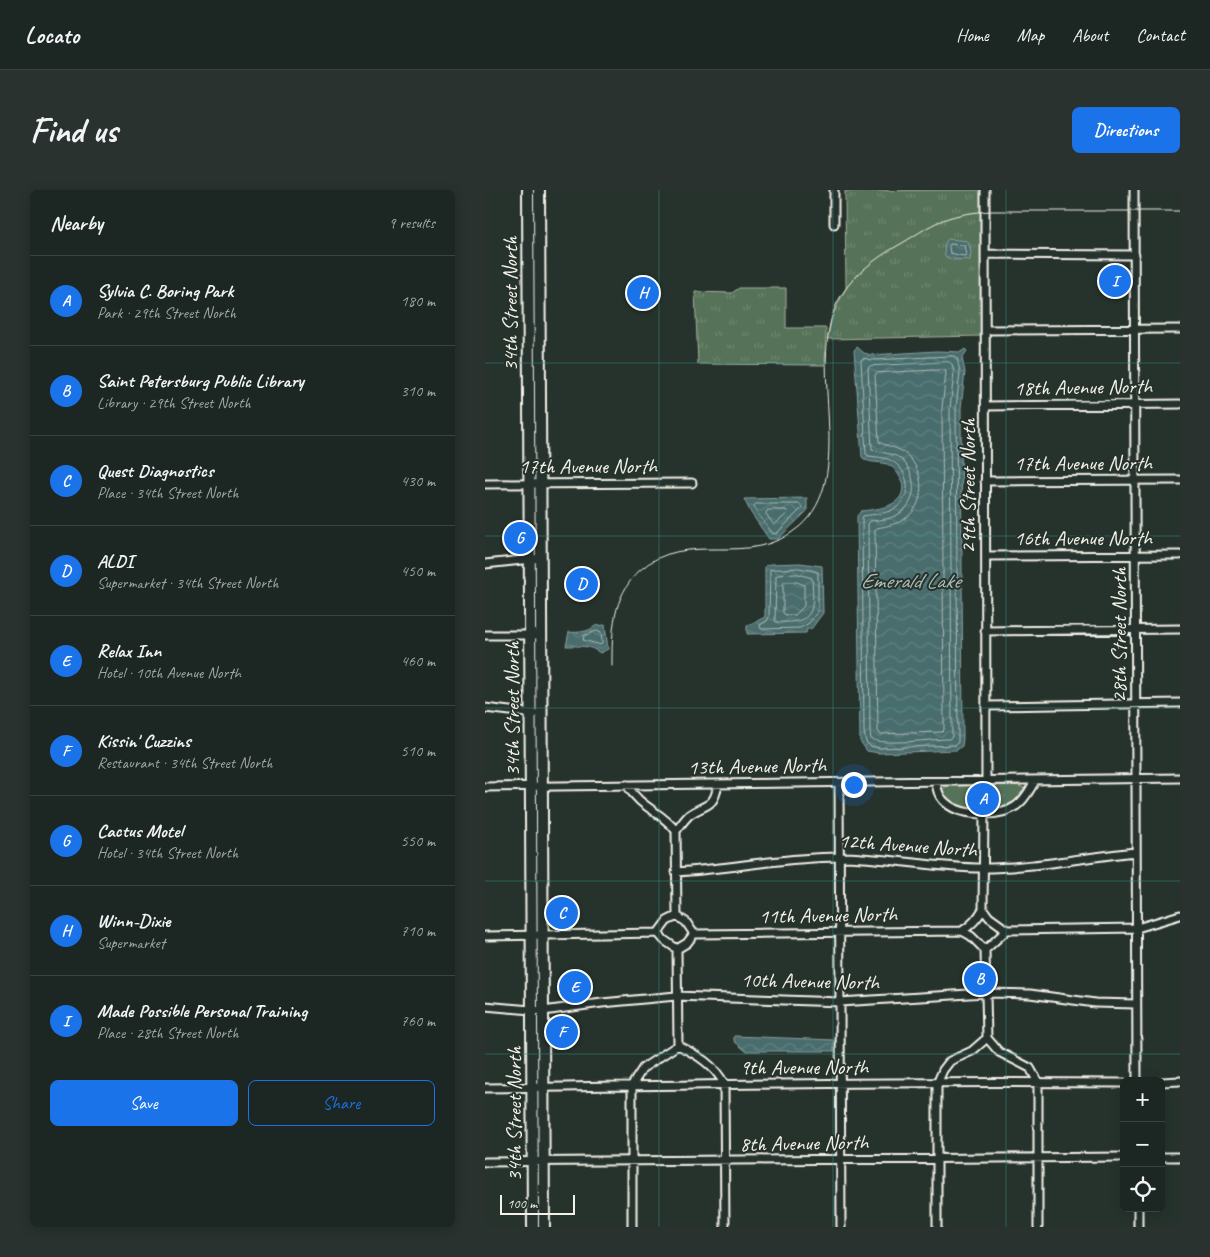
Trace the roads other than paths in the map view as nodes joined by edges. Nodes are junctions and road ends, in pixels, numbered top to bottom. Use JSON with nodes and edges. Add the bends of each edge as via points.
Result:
{"nodes":[{"id":1,"x":528,"y":190,"type":"edge"},
{"id":2,"x":539,"y":190,"type":"edge"},
{"id":3,"x":834,"y":190,"type":"edge"},
{"id":4,"x":985,"y":190,"type":"edge"},
{"id":5,"x":1134,"y":190,"type":"edge"},
{"id":6,"x":834,"y":224,"type":"dead end"},
{"id":7,"x":985,"y":254,"type":"junction"},
{"id":8,"x":1135,"y":255,"type":"junction"},
{"id":9,"x":528,"y":297,"type":"junction"},
{"id":10,"x":540,"y":300,"type":"junction"},
{"id":11,"x":1135,"y":329,"type":"junction"},
{"id":12,"x":1180,"y":329,"type":"edge"},
{"id":13,"x":985,"y":330,"type":"junction"},
{"id":14,"x":1135,"y":404,"type":"junction"},
{"id":15,"x":1180,"y":404,"type":"edge"},
{"id":16,"x":986,"y":406,"type":"junction"},
{"id":17,"x":1135,"y":480,"type":"junction"},
{"id":18,"x":1180,"y":480,"type":"edge"},
{"id":19,"x":985,"y":481,"type":"junction"},
{"id":20,"x":692,"y":483,"type":"dead end"},
{"id":21,"x":485,"y":484,"type":"edge"},
{"id":22,"x":529,"y":484,"type":"junction"},
{"id":23,"x":541,"y":484,"type":"junction"},
{"id":24,"x":1136,"y":554,"type":"junction"},
{"id":25,"x":1180,"y":555,"type":"edge"},
{"id":26,"x":986,"y":556,"type":"junction"},
{"id":27,"x":541,"y":558,"type":"junction"},
{"id":28,"x":530,"y":559,"type":"junction"},
{"id":29,"x":485,"y":564,"type":"edge"},
{"id":30,"x":1136,"y":630,"type":"junction"},
{"id":31,"x":1180,"y":630,"type":"edge"},
{"id":32,"x":985,"y":632,"type":"junction"},
{"id":33,"x":485,"y":635,"type":"edge"},
{"id":34,"x":536,"y":635,"type":"junction"},
{"id":35,"x":1180,"y":703,"type":"edge"},
{"id":36,"x":1136,"y":704,"type":"junction"},
{"id":37,"x":986,"y":706,"type":"junction"},
{"id":38,"x":485,"y":708,"type":"edge"},
{"id":39,"x":536,"y":714,"type":"junction"},
{"id":40,"x":1180,"y":778,"type":"edge"},
{"id":41,"x":1136,"y":779,"type":"junction"},
{"id":42,"x":986,"y":781,"type":"junction"},
{"id":43,"x":1035,"y":781,"type":"junction"},
{"id":44,"x":936,"y":782,"type":"junction"},
{"id":45,"x":839,"y":783,"type":"junction"},
{"id":46,"x":718,"y":784,"type":"junction"},
{"id":47,"x":627,"y":785,"type":"junction"},
{"id":48,"x":485,"y":787,"type":"edge"},
{"id":49,"x":536,"y":787,"type":"junction"},
{"id":50,"x":984,"y":814,"type":"junction"},
{"id":51,"x":676,"y":831,"type":"junction"},
{"id":52,"x":1136,"y":852,"type":"junction"},
{"id":53,"x":839,"y":857,"type":"junction"},
{"id":54,"x":984,"y":868,"type":"junction"},
{"id":55,"x":676,"y":872,"type":"junction"},
{"id":56,"x":983,"y":909,"type":"junction"},
{"id":57,"x":1180,"y":915,"type":"edge"},
{"id":58,"x":677,"y":916,"type":"junction"},
{"id":59,"x":1137,"y":928,"type":"junction"},
{"id":60,"x":1007,"y":930,"type":"junction"},
{"id":61,"x":962,"y":931,"type":"junction"},
{"id":62,"x":840,"y":932,"type":"junction"},
{"id":63,"x":658,"y":934,"type":"junction"},
{"id":64,"x":694,"y":934,"type":"junction"},
{"id":65,"x":537,"y":935,"type":"junction"},
{"id":66,"x":485,"y":936,"type":"edge"},
{"id":67,"x":677,"y":949,"type":"junction"},
{"id":68,"x":985,"y":950,"type":"junction"},
{"id":69,"x":985,"y":993,"type":"junction"},
{"id":70,"x":676,"y":996,"type":"junction"},
{"id":71,"x":840,"y":1002,"type":"junction"},
{"id":72,"x":1136,"y":1004,"type":"junction"},
{"id":73,"x":485,"y":1006,"type":"edge"},
{"id":74,"x":537,"y":1011,"type":"junction"},
{"id":75,"x":987,"y":1038,"type":"junction"},
{"id":76,"x":678,"y":1045,"type":"junction"},
{"id":77,"x":1137,"y":1077,"type":"edge"},
{"id":78,"x":1038,"y":1082,"type":"junction"},
{"id":79,"x":1165,"y":1082,"type":"edge"},
{"id":80,"x":1180,"y":1082,"type":"edge"},
{"id":81,"x":1120,"y":1083,"type":"edge"},
{"id":82,"x":724,"y":1084,"type":"junction"},
{"id":83,"x":937,"y":1084,"type":"junction"},
{"id":84,"x":632,"y":1085,"type":"junction"},
{"id":85,"x":840,"y":1085,"type":"junction"},
{"id":86,"x":532,"y":1087,"type":"junction"},
{"id":87,"x":543,"y":1087,"type":"junction"},
{"id":88,"x":485,"y":1088,"type":"edge"},
{"id":89,"x":1120,"y":1157,"type":"edge"},
{"id":90,"x":1165,"y":1157,"type":"edge"},
{"id":91,"x":1180,"y":1157,"type":"edge"},
{"id":92,"x":1038,"y":1158,"type":"junction"},
{"id":93,"x":936,"y":1159,"type":"junction"},
{"id":94,"x":840,"y":1160,"type":"junction"},
{"id":95,"x":725,"y":1161,"type":"junction"},
{"id":96,"x":485,"y":1162,"type":"edge"},
{"id":97,"x":538,"y":1162,"type":"junction"},
{"id":98,"x":631,"y":1162,"type":"junction"},
{"id":99,"x":1138,"y":1212,"type":"edge"},
{"id":100,"x":533,"y":1227,"type":"edge"},
{"id":101,"x":544,"y":1227,"type":"edge"},
{"id":102,"x":632,"y":1227,"type":"edge"},
{"id":103,"x":725,"y":1227,"type":"edge"},
{"id":104,"x":841,"y":1227,"type":"edge"},
{"id":105,"x":937,"y":1227,"type":"edge"},
{"id":106,"x":1039,"y":1227,"type":"edge"},
{"id":107,"x":1138,"y":1227,"type":"edge"}],
"edges":[{"from":1,"to":9,"type":"highway","name":"34th Street North"},
{"from":2,"to":10,"type":"highway","name":"34th Street North"},
{"from":3,"to":6,"type":"street"},
{"from":4,"to":7,"type":"street","name":"29th Street North"},
{"from":5,"to":8,"type":"street","name":"28th Street North"},
{"from":7,"to":8,"type":"street"},
{"from":7,"to":13,"type":"street","name":"29th Street North"},
{"from":8,"to":11,"type":"street","name":"28th Street North"},
{"from":9,"to":10,"type":"highway"},
{"from":9,"to":22,"type":"highway","name":"34th Street North"},
{"from":10,"to":23,"type":"highway","name":"34th Street North"},
{"from":11,"to":12,"type":"street"},
{"from":11,"to":13,"type":"street"},
{"from":11,"to":14,"type":"street","name":"28th Street North"},
{"from":13,"to":16,"type":"street","name":"29th Street North"},
{"from":14,"to":15,"type":"street","name":"18th Avenue North"},
{"from":14,"to":16,"type":"street","name":"18th Avenue North"},
{"from":14,"to":17,"type":"street","name":"28th Street North"},
{"from":16,"to":19,"type":"street","name":"29th Street North"},
{"from":17,"to":18,"type":"street","name":"17th Avenue North"},
{"from":17,"to":19,"type":"street","name":"17th Avenue North"},
{"from":17,"to":24,"type":"street","name":"28th Street North"},
{"from":19,"to":26,"type":"street","name":"29th Street North"},
{"from":20,"to":23,"type":"street","name":"17th Avenue North"},
{"from":21,"to":22,"type":"street","name":"17th Avenue North"},
{"from":22,"to":23,"type":"street","name":"17th Avenue North"},
{"from":22,"to":28,"type":"highway","name":"34th Street North"},
{"from":23,"to":27,"type":"highway","name":"34th Street North"},
{"from":24,"to":25,"type":"street","name":"16th Avenue North"},
{"from":24,"to":26,"type":"street","name":"16th Avenue North"},
{"from":24,"to":30,"type":"street","name":"28th Street North"},
{"from":26,"to":32,"type":"street","name":"29th Street North"},
{"from":27,"to":28,"type":"street"},
{"from":27,"to":34,"type":"highway","name":"34th Street North"},
{"from":28,"to":29,"type":"street"},
{"from":28,"to":34,"type":"highway","name":"34th Street North"},
{"from":30,"to":31,"type":"street"},
{"from":30,"to":32,"type":"street"},
{"from":30,"to":36,"type":"street","name":"28th Street North"},
{"from":32,"to":37,"type":"street","name":"29th Street North"},
{"from":33,"to":34,"type":"street"},
{"from":34,"to":39,"type":"highway","name":"34th Street North"},
{"from":35,"to":36,"type":"street"},
{"from":36,"to":37,"type":"street"},
{"from":36,"to":41,"type":"street","name":"28th Street North"},
{"from":37,"to":42,"type":"street","name":"29th Street North"},
{"from":38,"to":39,"type":"street"},
{"from":39,"to":49,"type":"highway","name":"34th Street North"},
{"from":40,"to":41,"type":"street","name":"13th Avenue North"},
{"from":41,"to":43,"type":"street","name":"13th Avenue North"},
{"from":41,"to":52,"type":"street","name":"28th Street North"},
{"from":42,"to":43,"type":"street","name":"13th Avenue North"},
{"from":42,"to":44,"type":"street","name":"13th Avenue North"},
{"from":43,"to":50,"type":"street","via":[[1017,806],[1007,811]]},
{"from":44,"to":45,"type":"street","name":"13th Avenue North"},
{"from":44,"to":50,"type":"street","via":[[942,800],[948,804],[967,812]]},
{"from":45,"to":46,"type":"street","name":"13th Avenue North"},
{"from":45,"to":53,"type":"street"},
{"from":46,"to":47,"type":"street","name":"13th Avenue North"},
{"from":46,"to":51,"type":"street","via":[[711,803],[690,814]]},
{"from":47,"to":49,"type":"street","name":"13th Avenue North"},
{"from":47,"to":51,"type":"street","via":[[639,801],[663,816]]},
{"from":48,"to":49,"type":"street","name":"13th Avenue North"},
{"from":49,"to":65,"type":"highway","name":"34th Street North"},
{"from":50,"to":54,"type":"street"},
{"from":51,"to":55,"type":"street"},
{"from":52,"to":54,"type":"street","name":"12th Avenue North"},
{"from":52,"to":59,"type":"street","name":"28th Street North"},
{"from":53,"to":54,"type":"street","name":"12th Avenue North"},
{"from":53,"to":55,"type":"street","name":"12th Avenue North","via":[[797,858],[736,868]]},
{"from":53,"to":62,"type":"street"},
{"from":54,"to":56,"type":"street"},
{"from":55,"to":58,"type":"street"},
{"from":56,"to":60,"type":"street"},
{"from":56,"to":61,"type":"street"},
{"from":57,"to":59,"type":"street"},
{"from":58,"to":63,"type":"street","via":[[667,921]]},
{"from":58,"to":64,"type":"street"},
{"from":59,"to":60,"type":"street"},
{"from":59,"to":72,"type":"street","name":"28th Street North"},
{"from":60,"to":68,"type":"street"},
{"from":61,"to":62,"type":"street","name":"11th Avenue North"},
{"from":61,"to":68,"type":"street"},
{"from":62,"to":64,"type":"street","name":"11th Avenue North"},
{"from":62,"to":71,"type":"street"},
{"from":63,"to":65,"type":"street"},
{"from":63,"to":67,"type":"street"},
{"from":64,"to":67,"type":"street"},
{"from":65,"to":66,"type":"street"},
{"from":65,"to":74,"type":"highway","name":"34th Street North"},
{"from":67,"to":70,"type":"street"},
{"from":68,"to":69,"type":"street"},
{"from":69,"to":71,"type":"street","name":"10th Avenue North"},
{"from":69,"to":72,"type":"street","name":"10th Avenue North"},
{"from":69,"to":75,"type":"street"},
{"from":70,"to":71,"type":"street","name":"10th Avenue North"},
{"from":70,"to":74,"type":"street","name":"10th Avenue North"},
{"from":70,"to":76,"type":"street"},
{"from":71,"to":85,"type":"street"},
{"from":72,"to":77,"type":"street","name":"28th Street North"},
{"from":73,"to":74,"type":"street","name":"10th Avenue North"},
{"from":74,"to":86,"type":"highway","name":"34th Street North"},
{"from":74,"to":87,"type":"highway","name":"34th Street North"},
{"from":75,"to":78,"type":"street","via":[[999,1052],[1030,1068]]},
{"from":75,"to":83,"type":"street","via":[[972,1051],[950,1061]]},
{"from":76,"to":82,"type":"street","via":[[708,1063]]},
{"from":76,"to":84,"type":"street","via":[[643,1068]]},
{"from":78,"to":81,"type":"street","name":"9th Avenue North"},
{"from":78,"to":83,"type":"street","name":"9th Avenue North"},
{"from":78,"to":92,"type":"street"},
{"from":79,"to":80,"type":"street"},
{"from":82,"to":84,"type":"street","name":"9th Avenue North"},
{"from":82,"to":85,"type":"street","name":"9th Avenue North"},
{"from":82,"to":95,"type":"street"},
{"from":83,"to":85,"type":"street","name":"9th Avenue North"},
{"from":83,"to":93,"type":"street"},
{"from":84,"to":87,"type":"street","name":"9th Avenue North"},
{"from":84,"to":98,"type":"street"},
{"from":85,"to":94,"type":"street"},
{"from":86,"to":87,"type":"street","name":"9th Avenue North"},
{"from":86,"to":88,"type":"street","name":"9th Avenue North"},
{"from":86,"to":97,"type":"highway","name":"34th Street North"},
{"from":87,"to":97,"type":"highway","name":"34th Street North"},
{"from":89,"to":92,"type":"street","name":"8th Avenue North"},
{"from":90,"to":91,"type":"street"},
{"from":92,"to":93,"type":"street","name":"8th Avenue North"},
{"from":92,"to":106,"type":"street"},
{"from":93,"to":94,"type":"street","name":"8th Avenue North"},
{"from":93,"to":105,"type":"street"},
{"from":94,"to":95,"type":"street","name":"8th Avenue North"},
{"from":94,"to":104,"type":"street"},
{"from":95,"to":98,"type":"street","name":"8th Avenue North"},
{"from":95,"to":103,"type":"street"},
{"from":96,"to":97,"type":"street","name":"8th Avenue North"},
{"from":97,"to":98,"type":"street","name":"8th Avenue North"},
{"from":97,"to":100,"type":"highway","name":"34th Street North"},
{"from":97,"to":101,"type":"highway","name":"34th Street North"},
{"from":98,"to":102,"type":"street"},
{"from":99,"to":107,"type":"street"}]}
